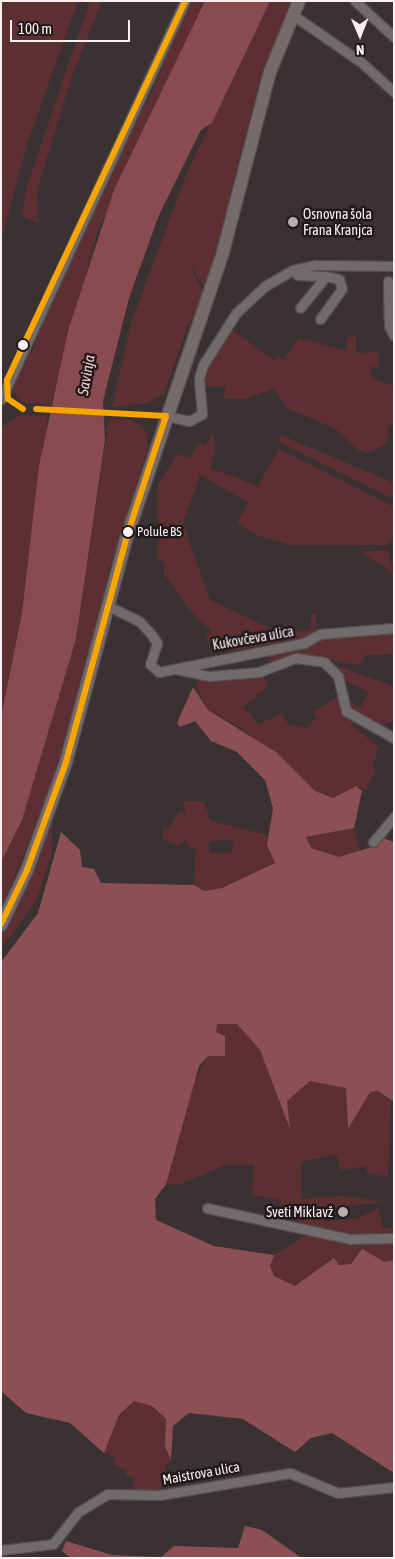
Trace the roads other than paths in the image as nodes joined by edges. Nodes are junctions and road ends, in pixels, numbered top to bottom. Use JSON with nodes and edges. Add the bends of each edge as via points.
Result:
{"nodes":[{"id":1,"x":185,"y":1,"type":"edge"},
{"id":2,"x":299,"y":1,"type":"edge"},
{"id":3,"x":356,"y":1,"type":"edge"},
{"id":4,"x":293,"y":14,"type":"junction"},
{"id":5,"x":394,"y":37,"type":"edge"},
{"id":6,"x":394,"y":92,"type":"edge"},
{"id":7,"x":394,"y":266,"type":"edge"},
{"id":8,"x":326,"y":276,"type":"junction"},
{"id":9,"x":388,"y":281,"type":"dead end"},
{"id":10,"x":264,"y":286,"type":"junction"},
{"id":11,"x":300,"y":308,"type":"dead end"},
{"id":12,"x":320,"y":319,"type":"dead end"},
{"id":13,"x":394,"y":336,"type":"edge"},
{"id":14,"x":1,"y":399,"type":"edge"},
{"id":15,"x":166,"y":416,"type":"junction"},
{"id":16,"x":108,"y":606,"type":"junction"},
{"id":17,"x":394,"y":628,"type":"edge"},
{"id":18,"x":176,"y":669,"type":"junction"},
{"id":19,"x":394,"y":738,"type":"edge"},
{"id":20,"x":394,"y":817,"type":"edge"},
{"id":21,"x":373,"y":842,"type":"dead end"},
{"id":22,"x":1,"y":925,"type":"edge"},
{"id":23,"x":207,"y":1208,"type":"dead end"},
{"id":24,"x":394,"y":1238,"type":"edge"},
{"id":25,"x":394,"y":1487,"type":"edge"},
{"id":26,"x":1,"y":1550,"type":"edge"}],
"edges":[{"from":1,"to":14,"type":"street"},
{"from":2,"to":4,"type":"main road"},
{"from":3,"to":5,"type":"street"},
{"from":4,"to":6,"type":"street","via":[[362,62]]},
{"from":4,"to":15,"type":"main road","via":[[270,72],[223,252]]},
{"from":7,"to":10,"type":"street","via":[[315,265]]},
{"from":8,"to":10,"type":"street","via":[[307,273]]},
{"from":8,"to":11,"type":"street"},
{"from":8,"to":12,"type":"street","via":[[339,278],[342,290]]},
{"from":9,"to":13,"type":"street","via":[[388,326]]},
{"from":10,"to":15,"type":"street","via":[[236,313],[202,365],[198,378],[202,414],[189,421]]},
{"from":15,"to":16,"type":"main road"},
{"from":16,"to":18,"type":"street","name":"Kukovčeva ulica","via":[[139,621],[157,643],[152,669]]},
{"from":16,"to":22,"type":"main road","via":[[63,771]]},
{"from":17,"to":18,"type":"street","name":"Kukovčeva ulica","via":[[320,634],[304,642]]},
{"from":18,"to":19,"type":"street","name":"Kukovčeva ulica","via":[[210,676],[259,672],[296,658],[324,662],[338,676],[346,711]]},
{"from":20,"to":21,"type":"street"},
{"from":23,"to":24,"type":"street","via":[[350,1239]]},
{"from":25,"to":26,"type":"street","name":"Maistrova ulica","via":[[338,1493],[290,1473],[160,1495],[108,1494],[83,1507],[53,1544]]}]}
